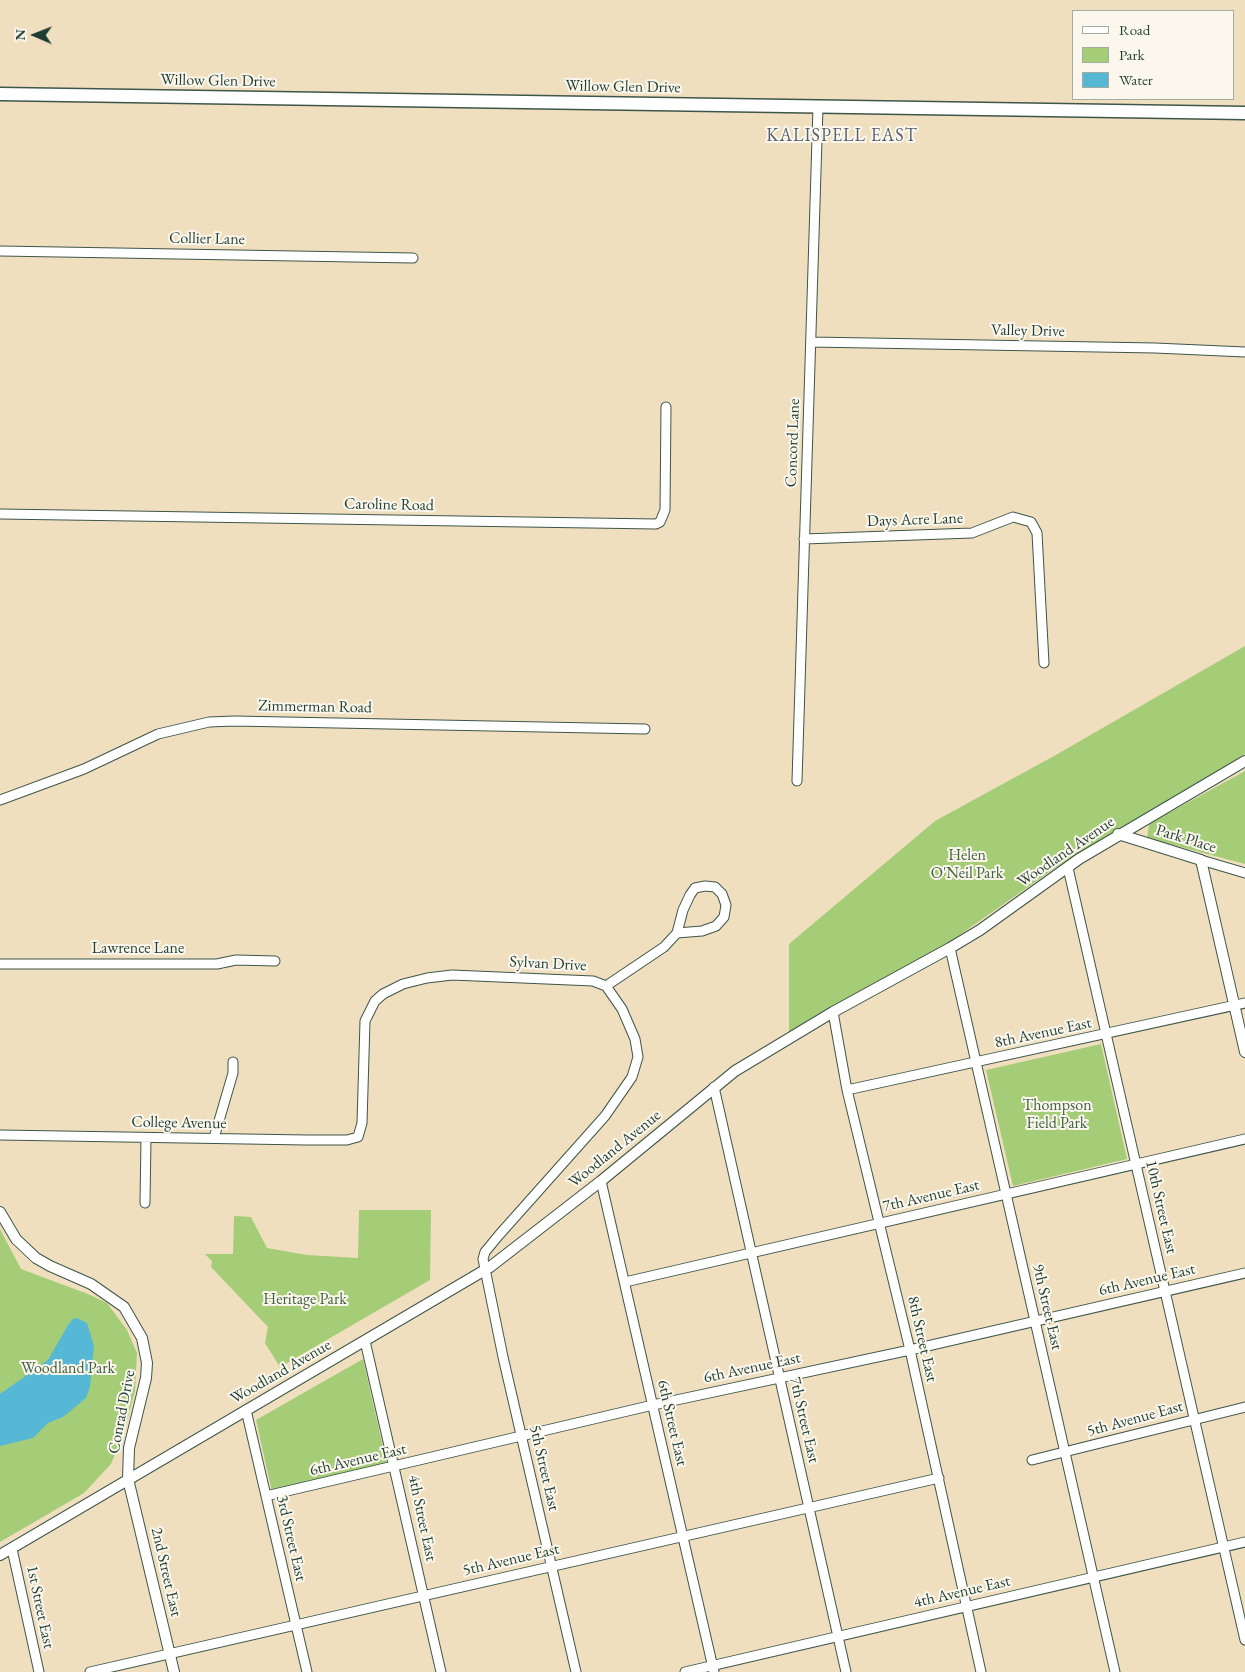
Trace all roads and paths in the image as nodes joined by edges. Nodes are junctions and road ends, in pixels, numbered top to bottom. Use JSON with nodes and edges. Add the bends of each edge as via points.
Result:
{"nodes":[{"id":1,"x":0,"y":94,"type":"edge"},
{"id":2,"x":818,"y":107,"type":"junction"},
{"id":3,"x":1245,"y":112,"type":"edge"},
{"id":4,"x":0,"y":251,"type":"edge"},
{"id":5,"x":413,"y":258,"type":"dead end"},
{"id":6,"x":811,"y":342,"type":"junction"},
{"id":7,"x":1245,"y":352,"type":"edge"},
{"id":8,"x":666,"y":407,"type":"dead end"},
{"id":9,"x":0,"y":514,"type":"edge"},
{"id":10,"x":804,"y":539,"type":"junction"},
{"id":11,"x":1044,"y":664,"type":"dead end"},
{"id":12,"x":645,"y":729,"type":"dead end"},
{"id":13,"x":1245,"y":761,"type":"edge"},
{"id":14,"x":796,"y":781,"type":"dead end"},
{"id":15,"x":0,"y":800,"type":"edge"},
{"id":16,"x":1118,"y":834,"type":"junction"},
{"id":17,"x":1201,"y":860,"type":"junction"},
{"id":18,"x":1068,"y":868,"type":"junction"},
{"id":19,"x":1245,"y":873,"type":"edge"},
{"id":20,"x":677,"y":934,"type":"junction"},
{"id":21,"x":950,"y":948,"type":"junction"},
{"id":22,"x":275,"y":960,"type":"dead end"},
{"id":23,"x":0,"y":964,"type":"edge"},
{"id":24,"x":606,"y":986,"type":"junction"},
{"id":25,"x":1245,"y":1003,"type":"edge"},
{"id":26,"x":1234,"y":1005,"type":"junction"},
{"id":27,"x":833,"y":1012,"type":"junction"},
{"id":28,"x":1106,"y":1035,"type":"junction"},
{"id":29,"x":1245,"y":1052,"type":"edge"},
{"id":30,"x":233,"y":1062,"type":"dead end"},
{"id":31,"x":976,"y":1062,"type":"junction"},
{"id":32,"x":714,"y":1087,"type":"junction"},
{"id":33,"x":847,"y":1090,"type":"junction"},
{"id":34,"x":0,"y":1135,"type":"edge"},
{"id":35,"x":358,"y":1137,"type":"joint"},
{"id":36,"x":146,"y":1138,"type":"junction"},
{"id":37,"x":214,"y":1138,"type":"junction"},
{"id":38,"x":1245,"y":1140,"type":"edge"},
{"id":39,"x":1136,"y":1164,"type":"junction"},
{"id":40,"x":602,"y":1181,"type":"junction"},
{"id":41,"x":1006,"y":1194,"type":"junction"},
{"id":42,"x":146,"y":1203,"type":"dead end"},
{"id":43,"x":0,"y":1212,"type":"edge"},
{"id":44,"x":879,"y":1223,"type":"junction"},
{"id":45,"x":751,"y":1253,"type":"junction"},
{"id":46,"x":484,"y":1271,"type":"junction"},
{"id":47,"x":1245,"y":1273,"type":"edge"},
{"id":48,"x":625,"y":1282,"type":"junction"},
{"id":49,"x":1165,"y":1292,"type":"junction"},
{"id":50,"x":1035,"y":1321,"type":"junction"},
{"id":51,"x":365,"y":1341,"type":"junction"},
{"id":52,"x":910,"y":1350,"type":"junction"},
{"id":53,"x":779,"y":1377,"type":"junction"},
{"id":54,"x":653,"y":1406,"type":"junction"},
{"id":55,"x":1245,"y":1407,"type":"edge"},
{"id":56,"x":246,"y":1410,"type":"junction"},
{"id":57,"x":1194,"y":1418,"type":"junction"},
{"id":58,"x":521,"y":1438,"type":"junction"},
{"id":59,"x":1065,"y":1452,"type":"junction"},
{"id":60,"x":1032,"y":1460,"type":"dead end"},
{"id":61,"x":395,"y":1468,"type":"junction"},
{"id":62,"x":128,"y":1478,"type":"junction"},
{"id":63,"x":939,"y":1478,"type":"junction"},
{"id":64,"x":266,"y":1496,"type":"junction"},
{"id":65,"x":809,"y":1508,"type":"junction"},
{"id":66,"x":683,"y":1537,"type":"junction"},
{"id":67,"x":1245,"y":1542,"type":"edge"},
{"id":68,"x":1224,"y":1546,"type":"junction"},
{"id":69,"x":12,"y":1549,"type":"junction"},
{"id":70,"x":0,"y":1555,"type":"edge"},
{"id":71,"x":552,"y":1566,"type":"junction"},
{"id":72,"x":1093,"y":1577,"type":"junction"},
{"id":73,"x":424,"y":1596,"type":"junction"},
{"id":74,"x":967,"y":1606,"type":"junction"},
{"id":75,"x":296,"y":1625,"type":"junction"},
{"id":76,"x":838,"y":1638,"type":"junction"},
{"id":77,"x":1245,"y":1640,"type":"edge"},
{"id":78,"x":170,"y":1654,"type":"junction"},
{"id":79,"x":713,"y":1669,"type":"edge"},
{"id":80,"x":39,"y":1672,"type":"edge"},
{"id":81,"x":90,"y":1672,"type":"edge"},
{"id":82,"x":174,"y":1672,"type":"edge"},
{"id":83,"x":308,"y":1672,"type":"edge"},
{"id":84,"x":441,"y":1672,"type":"edge"},
{"id":85,"x":576,"y":1672,"type":"edge"},
{"id":86,"x":685,"y":1672,"type":"edge"},
{"id":87,"x":846,"y":1672,"type":"edge"},
{"id":88,"x":982,"y":1672,"type":"edge"},
{"id":89,"x":1115,"y":1672,"type":"edge"}],
"edges":[{"from":1,"to":2,"type":"main road","name":"Willow Glen Drive"},
{"from":2,"to":3,"type":"main road","name":"Willow Glen Drive"},
{"from":2,"to":6,"type":"street","name":"Concord Lane"},
{"from":4,"to":5,"type":"street","name":"Collier Lane"},
{"from":6,"to":7,"type":"street","name":"Valley Drive"},
{"from":6,"to":10,"type":"street","name":"Concord Lane"},
{"from":8,"to":9,"type":"street","name":"Caroline Road","via":[[665,510],[656,524]]},
{"from":10,"to":11,"type":"street","name":"Days Acre Lane","via":[[972,533],[1013,517],[1031,522],[1037,534]]},
{"from":10,"to":14,"type":"street","name":"Concord Lane"},
{"from":12,"to":15,"type":"street","name":"Zimmerman Road","via":[[209,722],[158,734],[84,769]]},
{"from":13,"to":16,"type":"street","name":"Woodland Avenue"},
{"from":16,"to":17,"type":"street","name":"Park Place"},
{"from":16,"to":18,"type":"street","name":"Woodland Avenue"},
{"from":17,"to":19,"type":"street","name":"Park Place"},
{"from":17,"to":26,"type":"street"},
{"from":18,"to":21,"type":"street","name":"Woodland Avenue"},
{"from":18,"to":28,"type":"street","name":"10th Street East"},
{"from":20,"to":20,"type":"street","via":[[683,910],[695,888],[715,887],[726,905],[724,917],[716,926]]},
{"from":20,"to":24,"type":"street","via":[[664,947]]},
{"from":21,"to":27,"type":"street","name":"Woodland Avenue"},
{"from":21,"to":31,"type":"street","name":"9th Street East"},
{"from":22,"to":23,"type":"street","name":"Lawrence Lane","via":[[207,964]]},
{"from":24,"to":35,"type":"street","name":"Sylvan Drive","via":[[593,981],[452,975],[404,984],[383,994],[365,1021],[362,1123]]},
{"from":24,"to":46,"type":"street","name":"Sylvan Drive","via":[[622,1009],[635,1039],[638,1056],[632,1076],[604,1116],[485,1252]]},
{"from":25,"to":26,"type":"street","name":"8th Avenue East"},
{"from":26,"to":28,"type":"street","name":"8th Avenue East"},
{"from":26,"to":29,"type":"street"},
{"from":27,"to":32,"type":"street","name":"Woodland Avenue","via":[[748,1062]]},
{"from":27,"to":33,"type":"street","name":"8th Street East"},
{"from":28,"to":31,"type":"street","name":"8th Avenue East"},
{"from":28,"to":39,"type":"street","name":"10th Street East"},
{"from":30,"to":37,"type":"street","via":[[233,1073]]},
{"from":31,"to":33,"type":"street","name":"8th Avenue East"},
{"from":31,"to":41,"type":"street","name":"9th Street East"},
{"from":32,"to":40,"type":"street","name":"Woodland Avenue"},
{"from":32,"to":45,"type":"street","name":"7th Street East"},
{"from":33,"to":44,"type":"street","name":"8th Street East"},
{"from":34,"to":36,"type":"street","name":"College Avenue"},
{"from":35,"to":37,"type":"street","name":"College Avenue","via":[[347,1140]]},
{"from":36,"to":37,"type":"street","name":"College Avenue"},
{"from":36,"to":42,"type":"street"},
{"from":38,"to":39,"type":"street","name":"7th Avenue East"},
{"from":39,"to":41,"type":"street","name":"7th Avenue East"},
{"from":39,"to":49,"type":"street","name":"10th Street East"},
{"from":40,"to":46,"type":"street","name":"Woodland Avenue"},
{"from":40,"to":48,"type":"street","name":"6th Street East"},
{"from":41,"to":44,"type":"street","name":"7th Avenue East"},
{"from":41,"to":50,"type":"street","name":"9th Street East"},
{"from":43,"to":62,"type":"street","name":"Conrad Drive","via":[[16,1239],[36,1258],[108,1294],[124,1307],[135,1323],[145,1350],[146,1378],[129,1448]]},
{"from":44,"to":45,"type":"street","name":"7th Avenue East"},
{"from":44,"to":52,"type":"street","name":"8th Street East"},
{"from":45,"to":48,"type":"street","name":"7th Avenue East"},
{"from":45,"to":53,"type":"street","name":"7th Street East"},
{"from":46,"to":51,"type":"street","name":"Woodland Avenue"},
{"from":46,"to":58,"type":"street","name":"5th Street East"},
{"from":47,"to":49,"type":"street","name":"6th Avenue East"},
{"from":48,"to":54,"type":"street","name":"6th Street East"},
{"from":49,"to":50,"type":"street","name":"6th Avenue East"},
{"from":49,"to":57,"type":"street","name":"10th Street East"},
{"from":50,"to":52,"type":"street","name":"6th Avenue East"},
{"from":50,"to":59,"type":"street","name":"9th Street East"},
{"from":51,"to":56,"type":"street","name":"Woodland Avenue"},
{"from":51,"to":61,"type":"street","name":"4th Street East"},
{"from":52,"to":53,"type":"street","name":"6th Avenue East"},
{"from":52,"to":63,"type":"street","name":"8th Street East"},
{"from":53,"to":54,"type":"street","name":"6th Avenue East"},
{"from":53,"to":65,"type":"street","name":"7th Street East"},
{"from":54,"to":58,"type":"street","name":"6th Avenue East"},
{"from":54,"to":66,"type":"street","name":"6th Street East"},
{"from":55,"to":57,"type":"street","name":"5th Avenue East"},
{"from":56,"to":62,"type":"street","name":"Woodland Avenue"},
{"from":56,"to":64,"type":"street","name":"3rd Street East"},
{"from":57,"to":59,"type":"street","name":"5th Avenue East"},
{"from":57,"to":68,"type":"street","name":"10th Street East"},
{"from":58,"to":61,"type":"street","name":"6th Avenue East"},
{"from":58,"to":71,"type":"street","name":"5th Street East"},
{"from":59,"to":60,"type":"street","name":"5th Avenue East"},
{"from":59,"to":72,"type":"street","name":"9th Street East"},
{"from":61,"to":64,"type":"street","name":"6th Avenue East"},
{"from":61,"to":73,"type":"street","name":"4th Street East"},
{"from":62,"to":69,"type":"street","name":"Woodland Avenue"},
{"from":62,"to":78,"type":"street","name":"2nd Street East"},
{"from":63,"to":65,"type":"street","name":"5th Avenue East"},
{"from":63,"to":74,"type":"street","name":"8th Street East"},
{"from":64,"to":75,"type":"street","name":"3rd Street East"},
{"from":65,"to":66,"type":"street","name":"5th Avenue East"},
{"from":65,"to":76,"type":"street","name":"7th Street East"},
{"from":66,"to":71,"type":"street","name":"5th Avenue East"},
{"from":66,"to":79,"type":"street","name":"6th Street East"},
{"from":67,"to":68,"type":"street","name":"4th Avenue East"},
{"from":68,"to":72,"type":"street","name":"4th Avenue East"},
{"from":68,"to":77,"type":"street","name":"10th Street East"},
{"from":69,"to":70,"type":"street","name":"Woodland Avenue"},
{"from":69,"to":80,"type":"street","name":"1st Street East"},
{"from":71,"to":73,"type":"street","name":"5th Avenue East"},
{"from":71,"to":85,"type":"street","name":"5th Street East"},
{"from":72,"to":74,"type":"street","name":"4th Avenue East"},
{"from":72,"to":89,"type":"street","name":"9th Street East"},
{"from":73,"to":75,"type":"street","name":"5th Avenue East"},
{"from":73,"to":84,"type":"street","name":"4th Street East"},
{"from":74,"to":76,"type":"street","name":"4th Avenue East"},
{"from":74,"to":88,"type":"street","name":"8th Street East"},
{"from":75,"to":78,"type":"street","name":"5th Avenue East"},
{"from":75,"to":83,"type":"street","name":"3rd Street East"},
{"from":76,"to":79,"type":"street","name":"4th Avenue East"},
{"from":76,"to":87,"type":"street","name":"7th Street East"},
{"from":78,"to":81,"type":"street","name":"5th Avenue East"},
{"from":78,"to":82,"type":"street","name":"2nd Street East"},
{"from":79,"to":86,"type":"street","name":"4th Avenue East"}]}
